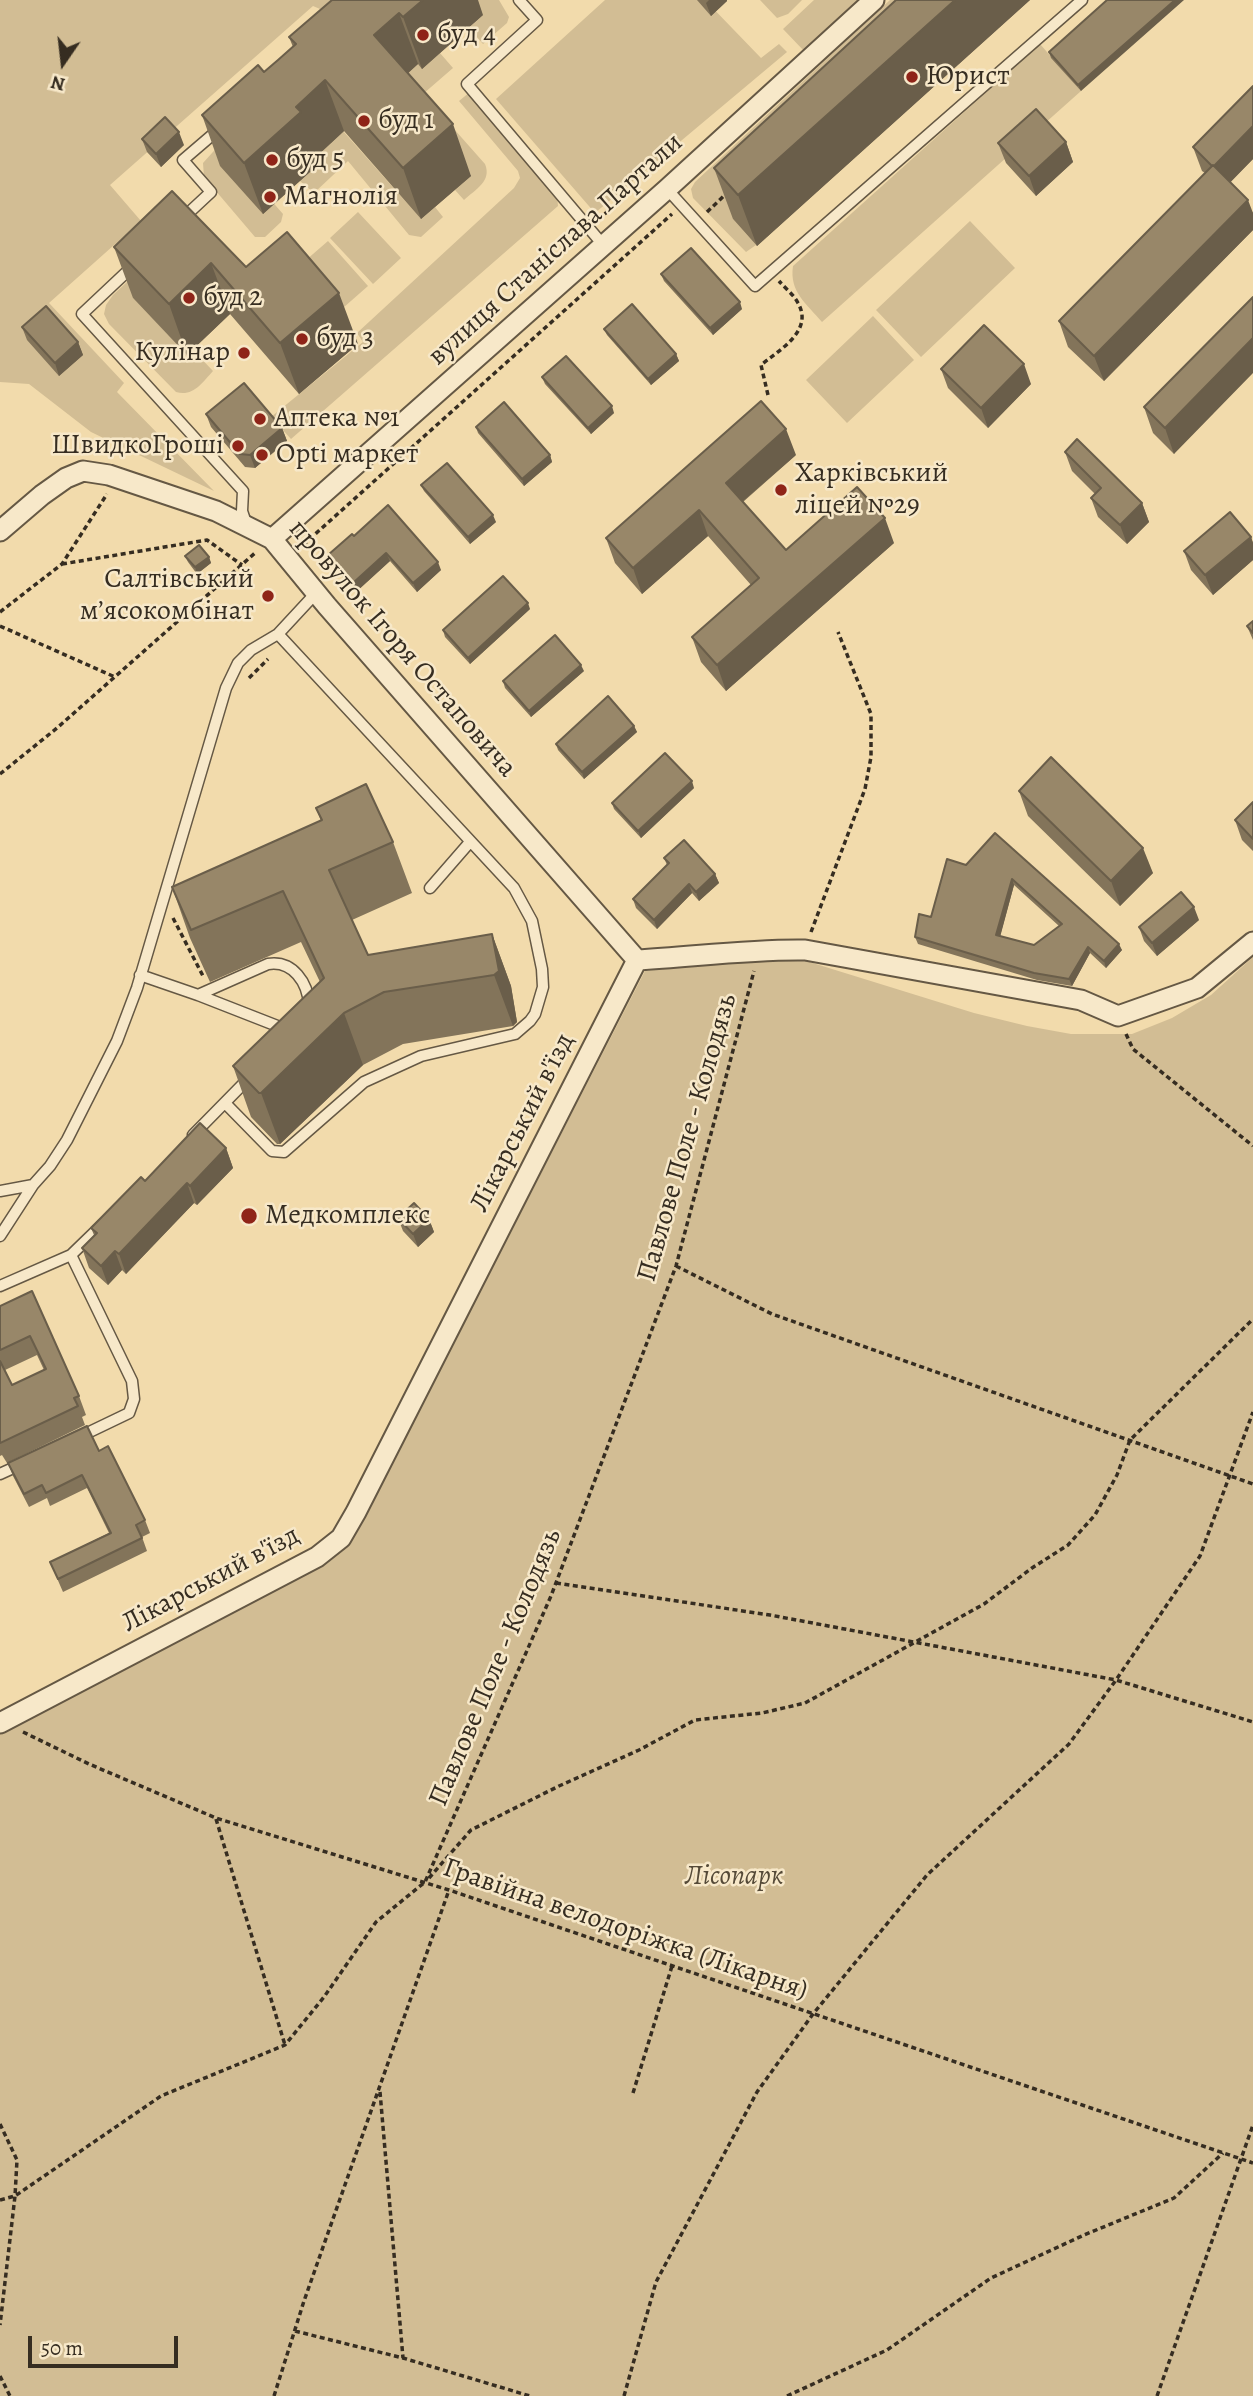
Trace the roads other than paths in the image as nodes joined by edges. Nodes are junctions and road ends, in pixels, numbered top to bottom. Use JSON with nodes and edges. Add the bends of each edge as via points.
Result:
{"nodes":[{"id":1,"x":519,"y":0,"type":"edge"},
{"id":2,"x":874,"y":0,"type":"edge"},
{"id":3,"x":1082,"y":0,"type":"edge"},
{"id":4,"x":225,"y":124,"type":"edge"},
{"id":5,"x":667,"y":189,"type":"junction"},
{"id":6,"x":172,"y":230,"type":"edge"},
{"id":7,"x":604,"y":246,"type":"junction"},
{"id":8,"x":142,"y":258,"type":"edge"},
{"id":9,"x":247,"y":526,"type":"junction"},
{"id":10,"x":0,"y":531,"type":"edge"},
{"id":11,"x":272,"y":538,"type":"junction"},
{"id":12,"x":316,"y":593,"type":"junction"},
{"id":13,"x":282,"y":638,"type":"junction"},
{"id":14,"x":470,"y":842,"type":"junction"},
{"id":15,"x":430,"y":888,"type":"dead end"},
{"id":16,"x":1253,"y":942,"type":"edge"},
{"id":17,"x":637,"y":960,"type":"junction"},
{"id":18,"x":140,"y":975,"type":"junction"},
{"id":19,"x":198,"y":995,"type":"junction"},
{"id":20,"x":307,"y":1014,"type":"edge"},
{"id":21,"x":283,"y":1041,"type":"edge"},
{"id":22,"x":258,"y":1068,"type":"edge"},
{"id":23,"x":225,"y":1103,"type":"junction"},
{"id":24,"x":185,"y":1143,"type":"edge"},
{"id":25,"x":33,"y":1185,"type":"junction"},
{"id":26,"x":0,"y":1191,"type":"edge"},
{"id":27,"x":110,"y":1217,"type":"edge"},
{"id":28,"x":0,"y":1236,"type":"edge"},
{"id":29,"x":71,"y":1255,"type":"junction"},
{"id":30,"x":0,"y":1286,"type":"edge"},
{"id":31,"x":69,"y":1442,"type":"edge"},
{"id":32,"x":34,"y":1458,"type":"edge"},
{"id":33,"x":0,"y":1474,"type":"edge"},
{"id":34,"x":1,"y":1723,"type":"edge"}],
"edges":[{"from":1,"to":7,"type":"lane","via":[[537,20],[467,84]]},
{"from":2,"to":5,"type":"street","name":"вулиця Станіслава Партали"},
{"from":3,"to":5,"type":"lane","via":[[755,286]]},
{"from":4,"to":6,"type":"lane","via":[[183,160],[211,192]]},
{"from":5,"to":7,"type":"street","name":"вулиця Станіслава Партали"},
{"from":7,"to":11,"type":"street","name":"вулиця Станіслава Партали"},
{"from":8,"to":9,"type":"lane","via":[[82,314],[243,491]]},
{"from":9,"to":10,"type":"street","name":"провулок Ігоря Остаповича","via":[[216,511],[92,471],[74,473]]},
{"from":9,"to":11,"type":"street","name":"провулок Ігоря Остаповича"},
{"from":11,"to":12,"type":"street","name":"провулок Ігоря Остаповича"},
{"from":12,"to":13,"type":"lane"},
{"from":12,"to":17,"type":"street","name":"провулок Ігоря Остаповича"},
{"from":13,"to":14,"type":"lane"},
{"from":13,"to":18,"type":"lane","via":[[251,650],[238,663],[226,688]]},
{"from":14,"to":15,"type":"lane"},
{"from":14,"to":23,"type":"lane","via":[[514,888],[532,921],[543,987],[530,1021],[515,1034],[421,1056],[364,1082],[284,1152],[272,1151]]},
{"from":16,"to":17,"type":"street","via":[[1197,988],[1118,1016],[1081,1000],[804,950],[760,949]]},
{"from":17,"to":34,"type":"street","name":"Лікарський в'їзд","via":[[341,1538],[317,1557]]},
{"from":18,"to":19,"type":"lane"},
{"from":18,"to":25,"type":"lane","via":[[122,1030],[89,1098],[61,1148]]},
{"from":19,"to":20,"type":"lane","via":[[268,964],[283,964],[302,978],[309,999]]},
{"from":19,"to":21,"type":"lane","via":[[294,1029]]},
{"from":22,"to":23,"type":"lane"},
{"from":23,"to":24,"type":"lane"},
{"from":25,"to":26,"type":"lane"},
{"from":25,"to":28,"type":"lane"},
{"from":27,"to":29,"type":"lane"},
{"from":29,"to":30,"type":"lane"},
{"from":29,"to":31,"type":"lane","via":[[132,1381],[134,1399],[129,1413]]},
{"from":32,"to":33,"type":"lane"}]}
